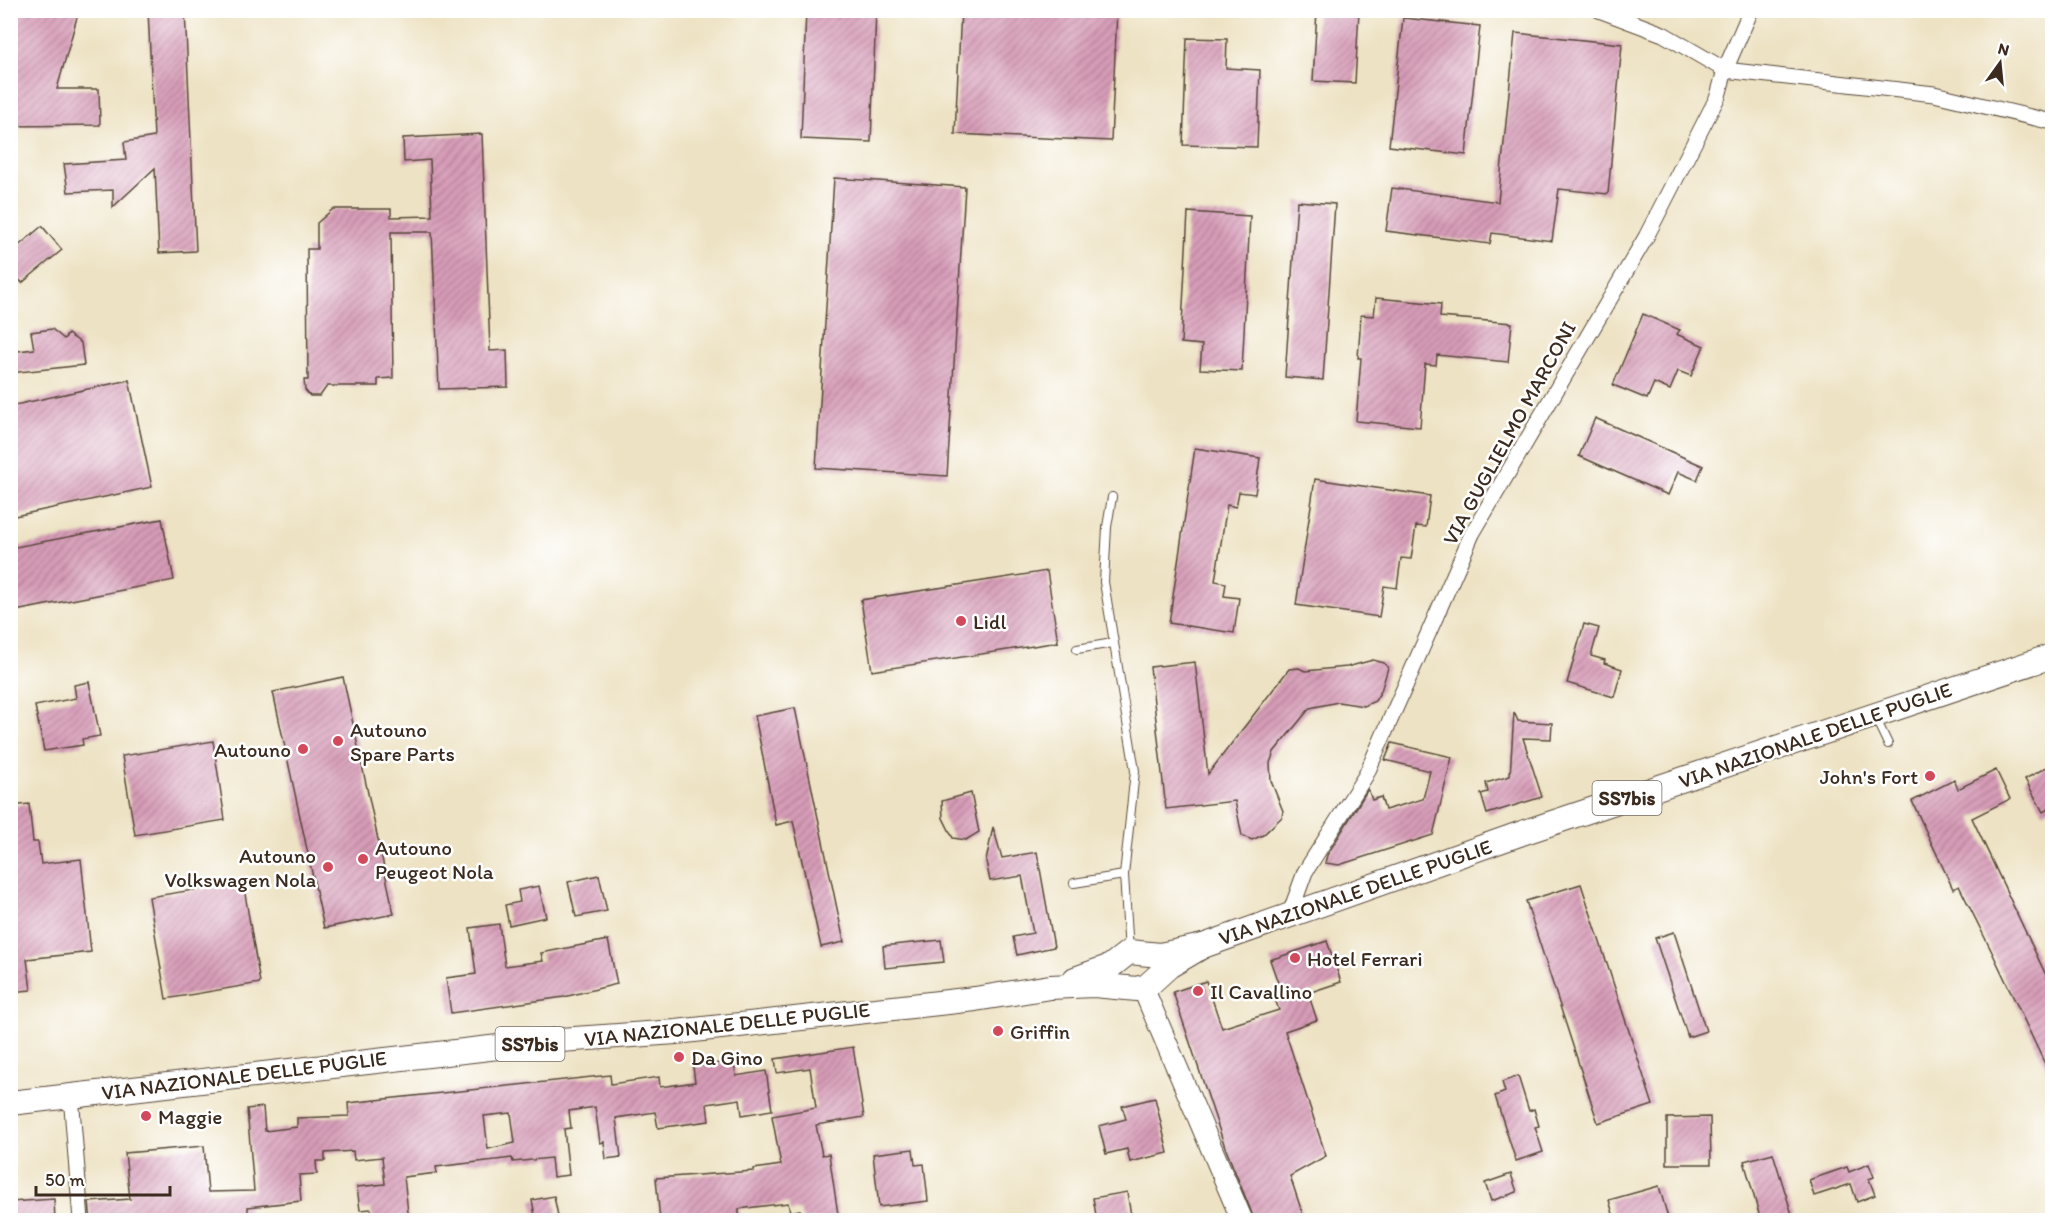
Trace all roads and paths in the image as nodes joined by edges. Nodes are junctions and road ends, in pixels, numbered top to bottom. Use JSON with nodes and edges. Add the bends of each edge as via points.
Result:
{"nodes":[{"id":1,"x":1599,"y":10,"type":"edge"},
{"id":2,"x":1751,"y":10,"type":"edge"},
{"id":3,"x":1725,"y":70,"type":"junction"},
{"id":4,"x":2052,"y":122,"type":"edge"},
{"id":5,"x":1112,"y":497,"type":"dead end"},
{"id":6,"x":1113,"y":643,"type":"junction"},
{"id":7,"x":1077,"y":649,"type":"dead end"},
{"id":8,"x":2052,"y":656,"type":"edge"},
{"id":9,"x":1875,"y":715,"type":"junction"},
{"id":10,"x":1888,"y":744,"type":"dead end"},
{"id":11,"x":1124,"y":875,"type":"junction"},
{"id":12,"x":1074,"y":883,"type":"dead end"},
{"id":13,"x":1289,"y":916,"type":"junction"},
{"id":14,"x":1203,"y":946,"type":"junction"},
{"id":15,"x":1130,"y":954,"type":"junction"},
{"id":16,"x":1141,"y":986,"type":"junction"},
{"id":17,"x":1050,"y":987,"type":"junction"},
{"id":18,"x":71,"y":1095,"type":"junction"},
{"id":19,"x":10,"y":1103,"type":"edge"},
{"id":20,"x":81,"y":1221,"type":"edge"},
{"id":21,"x":1242,"y":1221,"type":"edge"}],
"edges":[{"from":1,"to":3,"type":"street","via":[[1663,34]]},
{"from":2,"to":3,"type":"street","name":"VIA GUGLIELMO MARCONI"},
{"from":3,"to":4,"type":"street","via":[[1934,94]]},
{"from":3,"to":13,"type":"street","name":"VIA GUGLIELMO MARCONI","via":[[1718,96],[1646,237],[1473,534],[1366,775],[1305,873]]},
{"from":5,"to":6,"type":"lane","via":[[1104,562]]},
{"from":6,"to":7,"type":"lane"},
{"from":6,"to":11,"type":"lane","via":[[1135,771]]},
{"from":8,"to":9,"type":"main road","name":"VIA NAZIONALE DELLE PUGLIE","number":"SS7bis"},
{"from":9,"to":10,"type":"lane"},
{"from":9,"to":13,"type":"main road","name":"VIA NAZIONALE DELLE PUGLIE","number":"SS7bis"},
{"from":11,"to":12,"type":"lane"},
{"from":11,"to":15,"type":"lane"},
{"from":13,"to":14,"type":"main road","name":"VIA NAZIONALE DELLE PUGLIE","number":"SS7bis"},
{"from":14,"to":15,"type":"main road","name":"VIA NAZIONALE DELLE PUGLIE","number":"SS7bis","via":[[1160,955]]},
{"from":14,"to":16,"type":"main road","name":"VIA NAZIONALE DELLE PUGLIE","number":"SS7bis"},
{"from":15,"to":16,"type":"main road","via":[[1117,975]]},
{"from":15,"to":16,"type":"main road","via":[[1154,963],[1155,973]]},
{"from":15,"to":17,"type":"main road","name":"VIA NAZIONALE DELLE PUGLIE","number":"SS7bis","via":[[1101,971]]},
{"from":16,"to":17,"type":"main road","name":"VIA NAZIONALE DELLE PUGLIE","number":"SS7bis"},
{"from":16,"to":21,"type":"street"},
{"from":17,"to":18,"type":"main road","name":"VIA NAZIONALE DELLE PUGLIE","number":"SS7bis","via":[[687,1031],[560,1040]]},
{"from":18,"to":19,"type":"main road","name":"VIA NAZIONALE DELLE PUGLIE","number":"SS7bis"},
{"from":18,"to":20,"type":"street"}]}
